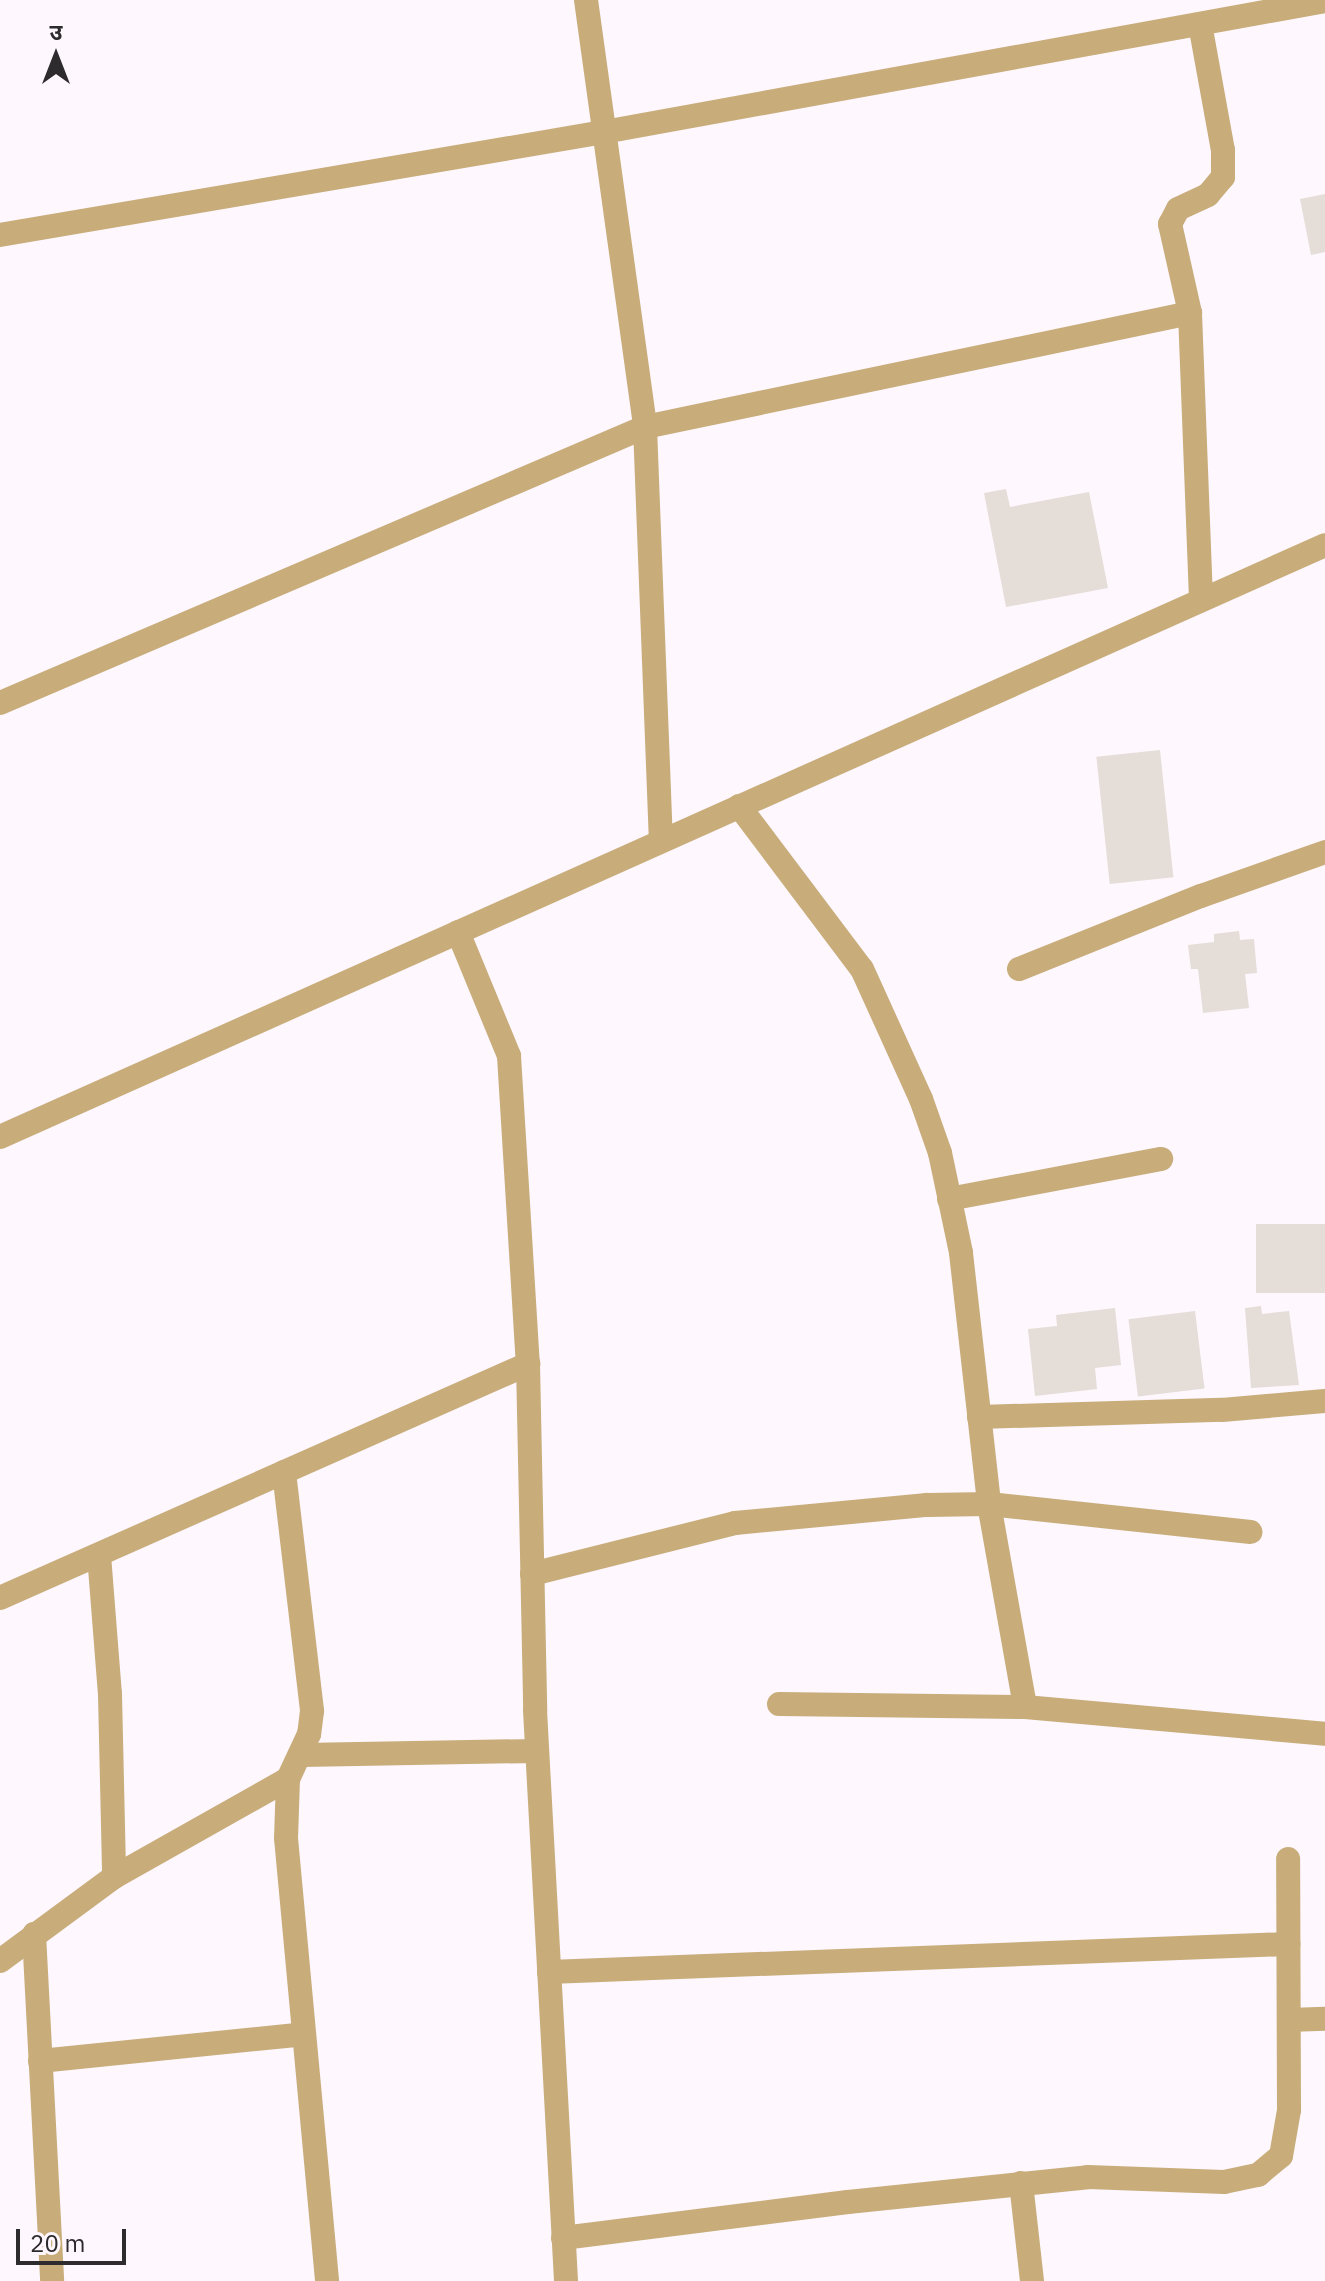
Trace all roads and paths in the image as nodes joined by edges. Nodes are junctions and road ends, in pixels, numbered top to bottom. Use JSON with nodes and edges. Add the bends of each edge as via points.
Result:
{"nodes":[{"id":1,"x":586,"y":0,"type":"edge"},
{"id":2,"x":1325,"y":1,"type":"edge"},
{"id":3,"x":1200,"y":24,"type":"junction"},
{"id":4,"x":604,"y":132,"type":"junction"},
{"id":5,"x":0,"y":235,"type":"edge"},
{"id":6,"x":1190,"y":313,"type":"junction"},
{"id":7,"x":645,"y":427,"type":"junction"},
{"id":8,"x":1324,"y":550,"type":"edge"},
{"id":9,"x":1201,"y":600,"type":"junction"},
{"id":10,"x":0,"y":703,"type":"edge"},
{"id":11,"x":739,"y":806,"type":"junction"},
{"id":12,"x":661,"y":841,"type":"junction"},
{"id":13,"x":1325,"y":852,"type":"edge"},
{"id":14,"x":458,"y":932,"type":"junction"},
{"id":15,"x":1019,"y":969,"type":"dead end"},
{"id":16,"x":0,"y":1137,"type":"edge"},
{"id":17,"x":1161,"y":1159,"type":"dead end"},
{"id":18,"x":949,"y":1199,"type":"junction"},
{"id":19,"x":528,"y":1364,"type":"junction"},
{"id":20,"x":1325,"y":1401,"type":"edge"},
{"id":21,"x":979,"y":1417,"type":"junction"},
{"id":22,"x":284,"y":1472,"type":"junction"},
{"id":23,"x":989,"y":1504,"type":"junction"},
{"id":24,"x":1251,"y":1532,"type":"dead end"},
{"id":25,"x":99,"y":1555,"type":"junction"},
{"id":26,"x":532,"y":1574,"type":"junction"},
{"id":27,"x":0,"y":1598,"type":"edge"},
{"id":28,"x":779,"y":1704,"type":"dead end"},
{"id":29,"x":1025,"y":1707,"type":"junction"},
{"id":30,"x":1325,"y":1734,"type":"edge"},
{"id":31,"x":537,"y":1751,"type":"junction"},
{"id":32,"x":302,"y":1755,"type":"junction"},
{"id":33,"x":288,"y":1779,"type":"junction"},
{"id":34,"x":1288,"y":1859,"type":"dead end"},
{"id":35,"x":114,"y":1877,"type":"junction"},
{"id":36,"x":34,"y":1934,"type":"junction"},
{"id":37,"x":1288,"y":1944,"type":"junction"},
{"id":38,"x":0,"y":1961,"type":"edge"},
{"id":39,"x":549,"y":1972,"type":"junction"},
{"id":40,"x":1325,"y":2019,"type":"edge"},
{"id":41,"x":1289,"y":2020,"type":"junction"},
{"id":42,"x":304,"y":2034,"type":"junction"},
{"id":43,"x":40,"y":2061,"type":"junction"},
{"id":44,"x":1021,"y":2183,"type":"junction"},
{"id":45,"x":563,"y":2238,"type":"junction"},
{"id":46,"x":52,"y":2281,"type":"edge"},
{"id":47,"x":327,"y":2281,"type":"edge"},
{"id":48,"x":566,"y":2281,"type":"edge"},
{"id":49,"x":1032,"y":2281,"type":"edge"}],
"edges":[{"from":1,"to":4,"type":"street"},
{"from":2,"to":3,"type":"street"},
{"from":3,"to":4,"type":"street"},
{"from":3,"to":6,"type":"street","via":[[1224,163],[1216,189],[1178,209],[1170,224]]},
{"from":4,"to":5,"type":"street"},
{"from":4,"to":7,"type":"street"},
{"from":6,"to":7,"type":"street"},
{"from":6,"to":9,"type":"street"},
{"from":7,"to":10,"type":"street"},
{"from":7,"to":12,"type":"street"},
{"from":8,"to":9,"type":"street"},
{"from":9,"to":11,"type":"street"},
{"from":11,"to":12,"type":"street"},
{"from":11,"to":18,"type":"street","via":[[862,969],[921,1099]]},
{"from":12,"to":14,"type":"street"},
{"from":13,"to":15,"type":"street"},
{"from":14,"to":16,"type":"street"},
{"from":14,"to":19,"type":"street","via":[[509,1056]]},
{"from":17,"to":18,"type":"street"},
{"from":18,"to":21,"type":"street","via":[[961,1253]]},
{"from":19,"to":22,"type":"street"},
{"from":19,"to":26,"type":"street"},
{"from":20,"to":21,"type":"street","via":[[1222,1410]]},
{"from":21,"to":23,"type":"street"},
{"from":22,"to":25,"type":"street"},
{"from":22,"to":32,"type":"street","via":[[312,1711]]},
{"from":23,"to":24,"type":"street"},
{"from":23,"to":26,"type":"street","via":[[735,1523]]},
{"from":23,"to":29,"type":"street"},
{"from":25,"to":27,"type":"street"},
{"from":25,"to":35,"type":"street","via":[[110,1694]]},
{"from":26,"to":31,"type":"street"},
{"from":28,"to":29,"type":"street"},
{"from":29,"to":30,"type":"street"},
{"from":31,"to":32,"type":"street"},
{"from":31,"to":39,"type":"street"},
{"from":32,"to":33,"type":"street"},
{"from":33,"to":35,"type":"street"},
{"from":33,"to":42,"type":"street","via":[[286,1838]]},
{"from":34,"to":37,"type":"street"},
{"from":35,"to":36,"type":"street"},
{"from":36,"to":38,"type":"street"},
{"from":36,"to":43,"type":"street"},
{"from":37,"to":39,"type":"street"},
{"from":37,"to":41,"type":"street"},
{"from":39,"to":45,"type":"street"},
{"from":40,"to":41,"type":"street"},
{"from":41,"to":44,"type":"street","via":[[1286,2142],[1271,2168],[1224,2182],[1088,2177]]},
{"from":42,"to":43,"type":"street"},
{"from":42,"to":47,"type":"street"},
{"from":43,"to":46,"type":"street"},
{"from":44,"to":45,"type":"street"},
{"from":44,"to":49,"type":"street"},
{"from":45,"to":48,"type":"street"}]}
